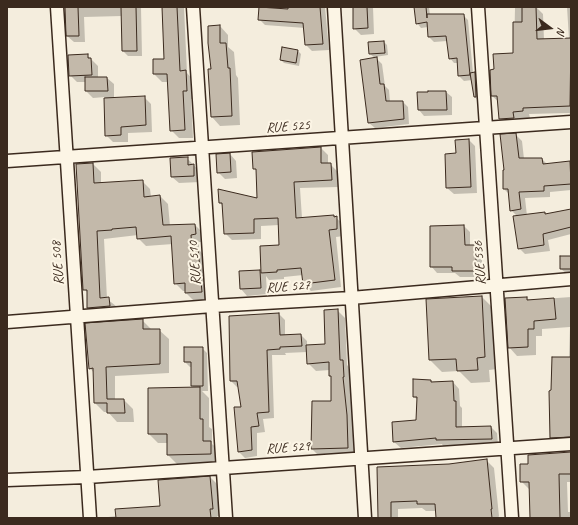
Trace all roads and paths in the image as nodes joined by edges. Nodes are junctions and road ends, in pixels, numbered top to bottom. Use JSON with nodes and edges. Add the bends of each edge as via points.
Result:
{"nodes":[{"id":1,"x":57,"y":7,"type":"edge"},
{"id":2,"x":194,"y":7,"type":"edge"},
{"id":3,"x":334,"y":7,"type":"edge"},
{"id":4,"x":478,"y":7,"type":"edge"},
{"id":5,"x":571,"y":122,"type":"edge"},
{"id":6,"x":486,"y":128,"type":"junction"},
{"id":7,"x":342,"y":138,"type":"junction"},
{"id":8,"x":202,"y":148,"type":"junction"},
{"id":9,"x":66,"y":156,"type":"junction"},
{"id":10,"x":7,"y":161,"type":"edge"},
{"id":11,"x":571,"y":279,"type":"edge"},
{"id":12,"x":496,"y":285,"type":"junction"},
{"id":13,"x":352,"y":298,"type":"junction"},
{"id":14,"x":212,"y":306,"type":"junction"},
{"id":15,"x":77,"y":316,"type":"junction"},
{"id":16,"x":7,"y":322,"type":"edge"},
{"id":17,"x":571,"y":444,"type":"edge"},
{"id":18,"x":507,"y":448,"type":"junction"},
{"id":19,"x":361,"y":458,"type":"junction"},
{"id":20,"x":223,"y":468,"type":"junction"},
{"id":21,"x":87,"y":477,"type":"junction"},
{"id":22,"x":7,"y":480,"type":"edge"},
{"id":23,"x":90,"y":518,"type":"edge"},
{"id":24,"x":226,"y":518,"type":"edge"},
{"id":25,"x":365,"y":518,"type":"edge"},
{"id":26,"x":512,"y":518,"type":"edge"}],
"edges":[{"from":1,"to":9,"type":"street","name":"RUE 508"},
{"from":2,"to":8,"type":"street","name":"RUE 510"},
{"from":3,"to":7,"type":"street"},
{"from":4,"to":6,"type":"street","name":"RUE 536"},
{"from":5,"to":6,"type":"street","name":"RUE 525"},
{"from":6,"to":7,"type":"street","name":"RUE 525"},
{"from":6,"to":12,"type":"street","name":"RUE 536"},
{"from":7,"to":8,"type":"street","name":"RUE 525"},
{"from":7,"to":13,"type":"street"},
{"from":8,"to":9,"type":"street","name":"RUE 525"},
{"from":8,"to":14,"type":"street","name":"RUE 510"},
{"from":9,"to":10,"type":"street","name":"RUE 525"},
{"from":9,"to":15,"type":"street","name":"RUE 508"},
{"from":11,"to":12,"type":"street","name":"RUE 527"},
{"from":12,"to":13,"type":"street","name":"RUE 527"},
{"from":12,"to":18,"type":"street","name":"RUE 536"},
{"from":13,"to":14,"type":"street","name":"RUE 527"},
{"from":13,"to":19,"type":"street"},
{"from":14,"to":15,"type":"street","name":"RUE 527"},
{"from":14,"to":20,"type":"street","name":"RUE 510"},
{"from":15,"to":16,"type":"street","name":"RUE 527"},
{"from":15,"to":21,"type":"street","name":"RUE 508"},
{"from":17,"to":18,"type":"street","name":"RUE 529"},
{"from":18,"to":19,"type":"street","name":"RUE 529"},
{"from":18,"to":26,"type":"street","name":"RUE 536"},
{"from":19,"to":20,"type":"street","name":"RUE 529"},
{"from":19,"to":25,"type":"street"},
{"from":20,"to":21,"type":"street","name":"RUE 529"},
{"from":20,"to":24,"type":"street","name":"RUE 510"},
{"from":21,"to":22,"type":"street","name":"RUE 529"},
{"from":21,"to":23,"type":"street","name":"RUE 508"}]}
